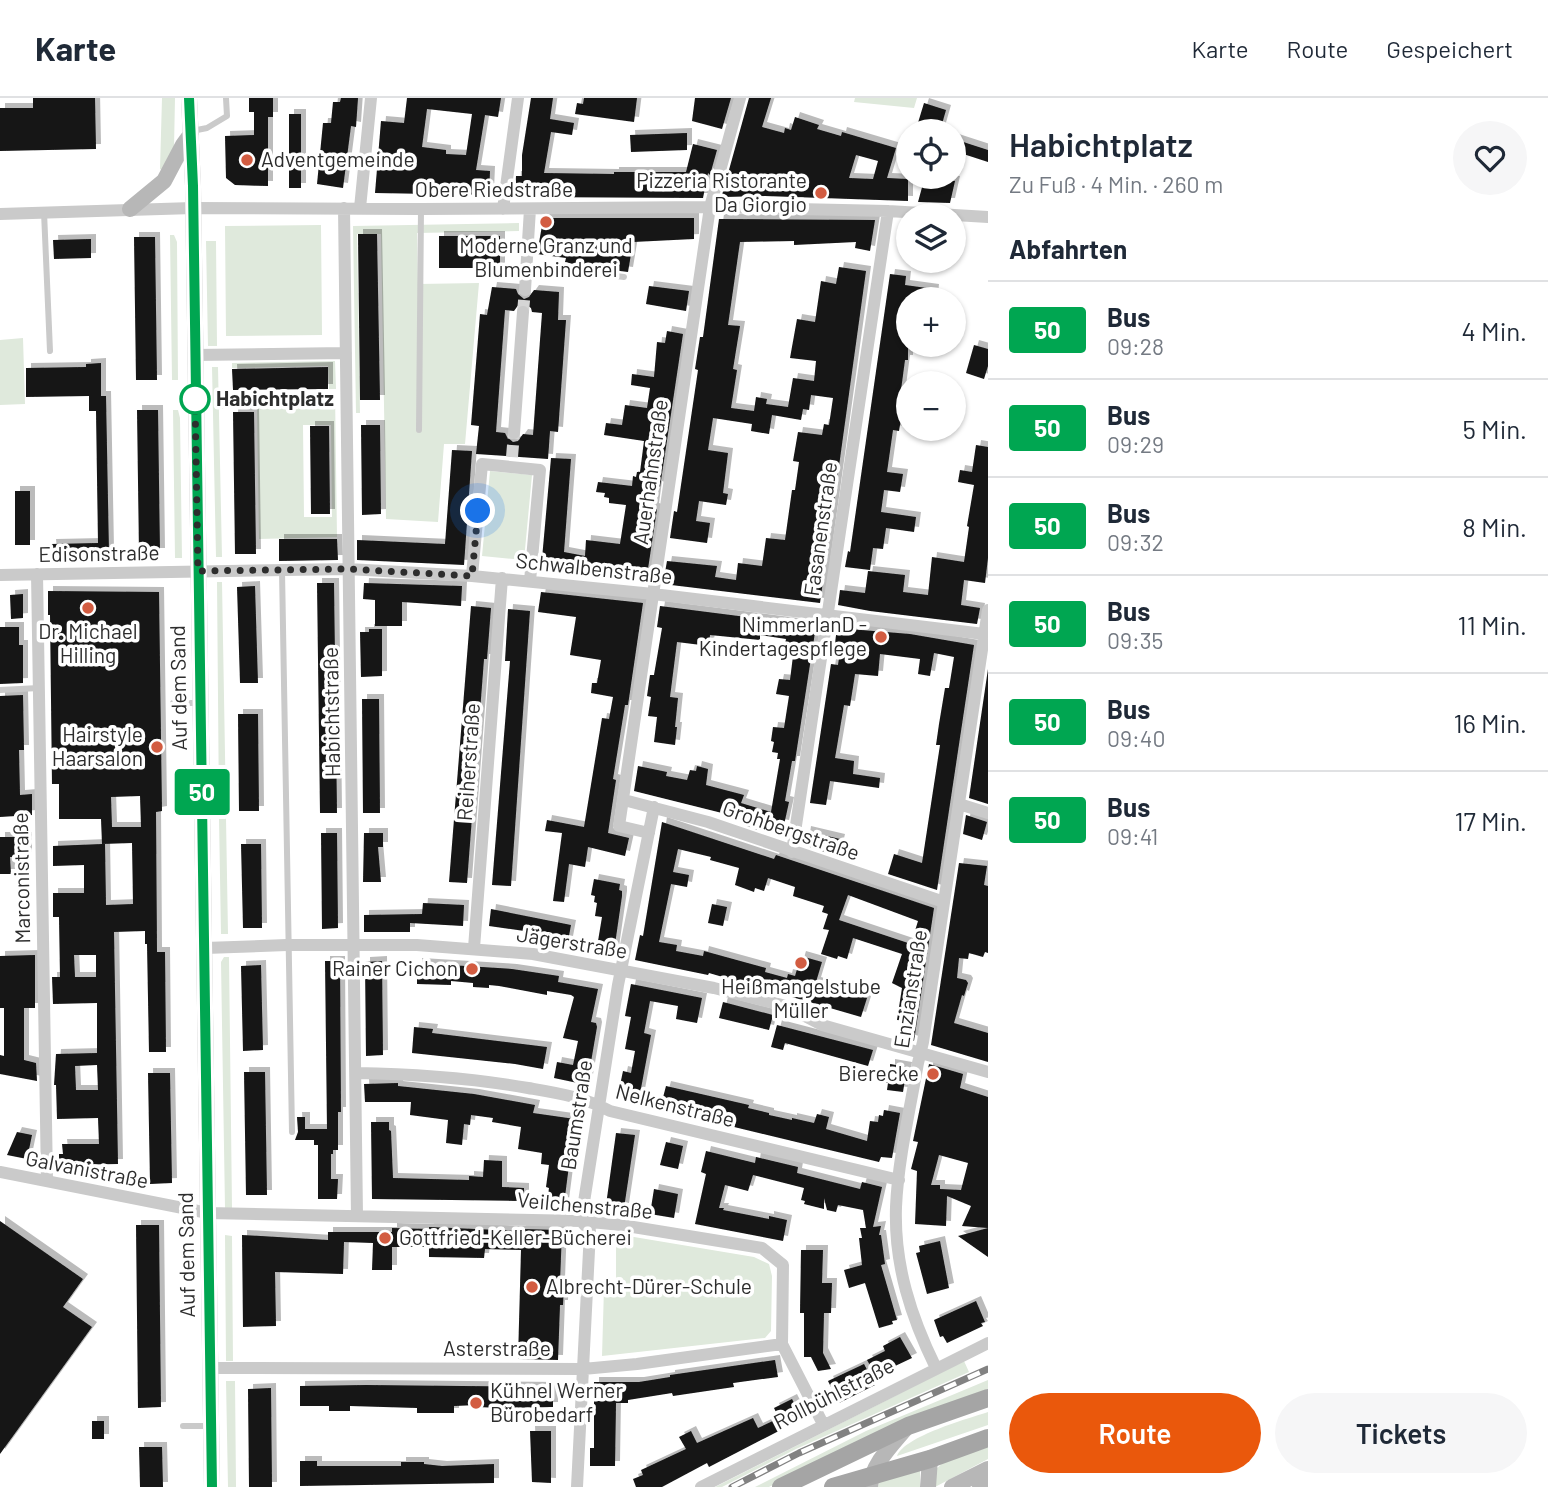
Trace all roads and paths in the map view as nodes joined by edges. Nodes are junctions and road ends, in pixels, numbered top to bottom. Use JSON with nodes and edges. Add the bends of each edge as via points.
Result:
{"nodes":[{"id":1,"x":190,"y":98,"type":"edge"},
{"id":2,"x":226,"y":98,"type":"edge"},
{"id":3,"x":372,"y":98,"type":"edge"},
{"id":4,"x":518,"y":98,"type":"edge"},
{"id":5,"x":740,"y":98,"type":"edge"},
{"id":6,"x":192,"y":133,"type":"junction"},
{"id":7,"x":710,"y":207,"type":"junction"},
{"id":8,"x":193,"y":208,"type":"junction"},
{"id":9,"x":344,"y":208,"type":"junction"},
{"id":10,"x":360,"y":208,"type":"junction"},
{"id":11,"x":130,"y":209,"type":"junction"},
{"id":12,"x":421,"y":209,"type":"junction"},
{"id":13,"x":503,"y":209,"type":"junction"},
{"id":14,"x":530,"y":209,"type":"junction"},
{"id":15,"x":888,"y":211,"type":"junction"},
{"id":16,"x":44,"y":212,"type":"junction"},
{"id":17,"x":0,"y":214,"type":"edge"},
{"id":18,"x":988,"y":217,"type":"edge"},
{"id":19,"x":526,"y":265,"type":"junction"},
{"id":20,"x":624,"y":277,"type":"dead end"},
{"id":21,"x":525,"y":290,"type":"tunnel mouth"},
{"id":22,"x":523,"y":312,"type":"tunnel mouth"},
{"id":23,"x":50,"y":351,"type":"dead end"},
{"id":24,"x":346,"y":353,"type":"junction"},
{"id":25,"x":194,"y":355,"type":"junction"},
{"id":26,"x":419,"y":430,"type":"dead end"},
{"id":27,"x":514,"y":433,"type":"tunnel mouth"},
{"id":28,"x":348,"y":569,"type":"junction"},
{"id":29,"x":198,"y":571,"type":"junction"},
{"id":30,"x":282,"y":571,"type":"junction"},
{"id":31,"x":37,"y":574,"type":"junction"},
{"id":32,"x":0,"y":575,"type":"edge"},
{"id":33,"x":472,"y":576,"type":"junction"},
{"id":34,"x":502,"y":578,"type":"junction"},
{"id":35,"x":530,"y":580,"type":"junction"},
{"id":36,"x":653,"y":594,"type":"junction"},
{"id":37,"x":988,"y":610,"type":"edge"},
{"id":38,"x":828,"y":615,"type":"junction"},
{"id":39,"x":984,"y":634,"type":"junction"},
{"id":40,"x":38,"y":688,"type":"junction"},
{"id":41,"x":0,"y":690,"type":"edge"},
{"id":42,"x":200,"y":703,"type":"junction"},
{"id":43,"x":173,"y":704,"type":"dead end"},
{"id":44,"x":624,"y":800,"type":"junction"},
{"id":45,"x":959,"y":804,"type":"junction"},
{"id":46,"x":654,"y":807,"type":"junction"},
{"id":47,"x":988,"y":813,"type":"edge"},
{"id":48,"x":649,"y":833,"type":"junction"},
{"id":49,"x":792,"y":852,"type":"junction"},
{"id":50,"x":944,"y":902,"type":"junction"},
{"id":51,"x":288,"y":945,"type":"junction"},
{"id":52,"x":355,"y":946,"type":"junction"},
{"id":53,"x":205,"y":948,"type":"junction"},
{"id":54,"x":474,"y":948,"type":"junction"},
{"id":55,"x":621,"y":969,"type":"junction"},
{"id":56,"x":921,"y":1052,"type":"junction"},
{"id":57,"x":988,"y":1072,"type":"edge"},
{"id":58,"x":356,"y":1073,"type":"junction"},
{"id":59,"x":598,"y":1104,"type":"junction"},
{"id":60,"x":292,"y":1132,"type":"dead end"},
{"id":61,"x":0,"y":1172,"type":"edge"},
{"id":62,"x":899,"y":1180,"type":"junction"},
{"id":63,"x":47,"y":1181,"type":"junction"},
{"id":64,"x":208,"y":1213,"type":"junction"},
{"id":65,"x":357,"y":1216,"type":"junction"},
{"id":66,"x":581,"y":1221,"type":"junction"},
{"id":67,"x":988,"y":1343,"type":"edge"},
{"id":68,"x":782,"y":1344,"type":"junction"},
{"id":69,"x":210,"y":1368,"type":"junction"},
{"id":70,"x":583,"y":1368,"type":"junction"},
{"id":71,"x":936,"y":1368,"type":"junction"},
{"id":72,"x":988,"y":1398,"type":"edge"},
{"id":73,"x":823,"y":1424,"type":"junction"},
{"id":74,"x":183,"y":1426,"type":"dead end"},
{"id":75,"x":211,"y":1426,"type":"junction"},
{"id":76,"x":908,"y":1426,"type":"junction"},
{"id":77,"x":988,"y":1438,"type":"edge"},
{"id":78,"x":930,"y":1459,"type":"junction"},
{"id":79,"x":988,"y":1469,"type":"edge"},
{"id":80,"x":988,"y":1479,"type":"edge"},
{"id":81,"x":871,"y":1482,"type":"edge"},
{"id":82,"x":212,"y":1487,"type":"edge"},
{"id":83,"x":577,"y":1487,"type":"edge"},
{"id":84,"x":701,"y":1487,"type":"edge"},
{"id":85,"x":781,"y":1487,"type":"edge"},
{"id":86,"x":833,"y":1487,"type":"edge"},
{"id":87,"x":928,"y":1487,"type":"edge"},
{"id":88,"x":952,"y":1487,"type":"edge"},
{"id":89,"x":979,"y":1487,"type":"edge"}],
"edges":[{"from":1,"to":6,"type":"street","name":"Auf dem Sand"},
{"from":2,"to":6,"type":"lane","via":[[227,116]]},
{"from":3,"to":10,"type":"street"},
{"from":4,"to":13,"type":"street"},
{"from":5,"to":7,"type":"street","name":"Auerhahnstraße"},
{"from":6,"to":8,"type":"street","name":"Auf dem Sand"},
{"from":6,"to":11,"type":"street","via":[[164,181]]},
{"from":7,"to":14,"type":"street","name":"Obere Riedstraße"},
{"from":7,"to":15,"type":"street","name":"Obere Riedstraße"},
{"from":7,"to":36,"type":"street","name":"Auerhahnstraße"},
{"from":8,"to":9,"type":"street","name":"Obere Riedstraße"},
{"from":8,"to":11,"type":"street","name":"Obere Riedstraße"},
{"from":8,"to":25,"type":"street","name":"Auf dem Sand"},
{"from":9,"to":10,"type":"street","name":"Obere Riedstraße"},
{"from":9,"to":24,"type":"street","name":"Habichtstraße"},
{"from":10,"to":12,"type":"street","name":"Obere Riedstraße"},
{"from":11,"to":16,"type":"street","name":"Obere Riedstraße"},
{"from":12,"to":13,"type":"street","name":"Obere Riedstraße"},
{"from":12,"to":26,"type":"lane"},
{"from":13,"to":14,"type":"street","name":"Obere Riedstraße"},
{"from":14,"to":19,"type":"street"},
{"from":15,"to":18,"type":"street","name":"Obere Riedstraße"},
{"from":15,"to":38,"type":"street","name":"Fasanenstraße"},
{"from":16,"to":17,"type":"street","name":"Obere Riedstraße"},
{"from":16,"to":23,"type":"lane"},
{"from":19,"to":20,"type":"lane"},
{"from":19,"to":21,"type":"street"},
{"from":22,"to":27,"type":"street"},
{"from":24,"to":25,"type":"street"},
{"from":24,"to":28,"type":"street","name":"Habichtstraße"},
{"from":25,"to":29,"type":"street","name":"Auf dem Sand"},
{"from":28,"to":30,"type":"street","name":"Schwalbenstraße"},
{"from":28,"to":33,"type":"street","name":"Schwalbenstraße"},
{"from":28,"to":52,"type":"street","name":"Habichtstraße"},
{"from":29,"to":30,"type":"street","name":"Schwalbenstraße"},
{"from":29,"to":31,"type":"street","name":"Edisonstraße"},
{"from":29,"to":42,"type":"street","name":"Auf dem Sand"},
{"from":30,"to":51,"type":"lane"},
{"from":31,"to":32,"type":"street","name":"Edisonstraße"},
{"from":31,"to":40,"type":"street","name":"Marconistraße"},
{"from":33,"to":34,"type":"street","name":"Schwalbenstraße"},
{"from":33,"to":35,"type":"street","via":[[482,464],[512,462],[540,470]]},
{"from":34,"to":35,"type":"street","name":"Schwalbenstraße"},
{"from":34,"to":54,"type":"street","name":"Reiherstraße"},
{"from":35,"to":36,"type":"street","name":"Schwalbenstraße"},
{"from":36,"to":38,"type":"street","name":"Schwalbenstraße"},
{"from":36,"to":44,"type":"street","name":"Auerhahnstraße"},
{"from":37,"to":39,"type":"street","name":"Enzianstraße"},
{"from":38,"to":39,"type":"street","name":"Schwalbenstraße"},
{"from":38,"to":49,"type":"street","name":"Fasanenstraße"},
{"from":39,"to":45,"type":"street","name":"Enzianstraße"},
{"from":40,"to":41,"type":"lane"},
{"from":40,"to":63,"type":"street","name":"Marconistraße"},
{"from":42,"to":43,"type":"lane"},
{"from":42,"to":53,"type":"street","name":"Auf dem Sand"},
{"from":44,"to":46,"type":"street","name":"Grohbergstraße"},
{"from":44,"to":48,"type":"street","name":"Auerhahnstraße","via":[[619,826]]},
{"from":45,"to":47,"type":"street"},
{"from":45,"to":50,"type":"street","name":"Enzianstraße"},
{"from":46,"to":48,"type":"street","name":"Baumstraße"},
{"from":46,"to":49,"type":"street","name":"Grohbergstraße"},
{"from":48,"to":55,"type":"street","name":"Baumstraße"},
{"from":49,"to":50,"type":"street","name":"Grohbergstraße"},
{"from":50,"to":56,"type":"street","name":"Enzianstraße"},
{"from":51,"to":52,"type":"street","name":"Jägerstraße"},
{"from":51,"to":53,"type":"street","name":"Jägerstraße"},
{"from":51,"to":60,"type":"lane"},
{"from":52,"to":54,"type":"street","name":"Jägerstraße"},
{"from":52,"to":58,"type":"street","name":"Habichtstraße"},
{"from":53,"to":64,"type":"street","name":"Auf dem Sand"},
{"from":54,"to":55,"type":"street","name":"Jägerstraße"},
{"from":55,"to":56,"type":"street","name":"Jägerstraße","via":[[786,1006],[822,1025]]},
{"from":55,"to":59,"type":"street","name":"Baumstraße"},
{"from":56,"to":57,"type":"street","name":"Jägerstraße"},
{"from":56,"to":62,"type":"street","name":"Enzianstraße"},
{"from":58,"to":59,"type":"street","name":"Nelkenstraße","via":[[422,1074],[499,1083]]},
{"from":58,"to":65,"type":"street","name":"Habichtstraße"},
{"from":59,"to":62,"type":"street","name":"Nelkenstraße","via":[[610,1111]]},
{"from":59,"to":66,"type":"street","name":"Baumstraße"},
{"from":61,"to":63,"type":"street","name":"Galvanistraße"},
{"from":62,"to":71,"type":"street","name":"Enzianstraße","via":[[900,1267],[919,1333]]},
{"from":63,"to":64,"type":"street","name":"Galvanistraße"},
{"from":64,"to":65,"type":"street","name":"Veilchenstraße"},
{"from":64,"to":69,"type":"street","name":"Auf dem Sand"},
{"from":65,"to":66,"type":"street","name":"Veilchenstraße"},
{"from":66,"to":68,"type":"street","name":"Veilchenstraße","via":[[762,1248],[783,1265]]},
{"from":66,"to":70,"type":"street","name":"Baumstraße","via":[[590,1231]]},
{"from":67,"to":71,"type":"street","name":"Rollbühlstraße"},
{"from":68,"to":70,"type":"street","name":"Asterstraße"},
{"from":68,"to":73,"type":"street","name":"Veilchenstraße"},
{"from":69,"to":70,"type":"street","name":"Asterstraße"},
{"from":69,"to":75,"type":"street","name":"Auf dem Sand"},
{"from":70,"to":83,"type":"street","name":"Baumstraße"},
{"from":71,"to":73,"type":"street","name":"Rollbühlstraße"},
{"from":72,"to":76,"type":"main road"},
{"from":73,"to":84,"type":"street","name":"Rollbühlstraße"},
{"from":74,"to":75,"type":"lane"},
{"from":75,"to":82,"type":"street","name":"Auf dem Sand"},
{"from":76,"to":81,"type":"street","via":[[886,1451]]},
{"from":76,"to":85,"type":"main road"},
{"from":77,"to":78,"type":"main road"},
{"from":78,"to":81,"type":"main road"},
{"from":78,"to":87,"type":"street"},
{"from":79,"to":88,"type":"street"},
{"from":80,"to":89,"type":"street"},
{"from":81,"to":86,"type":"main road"}]}
